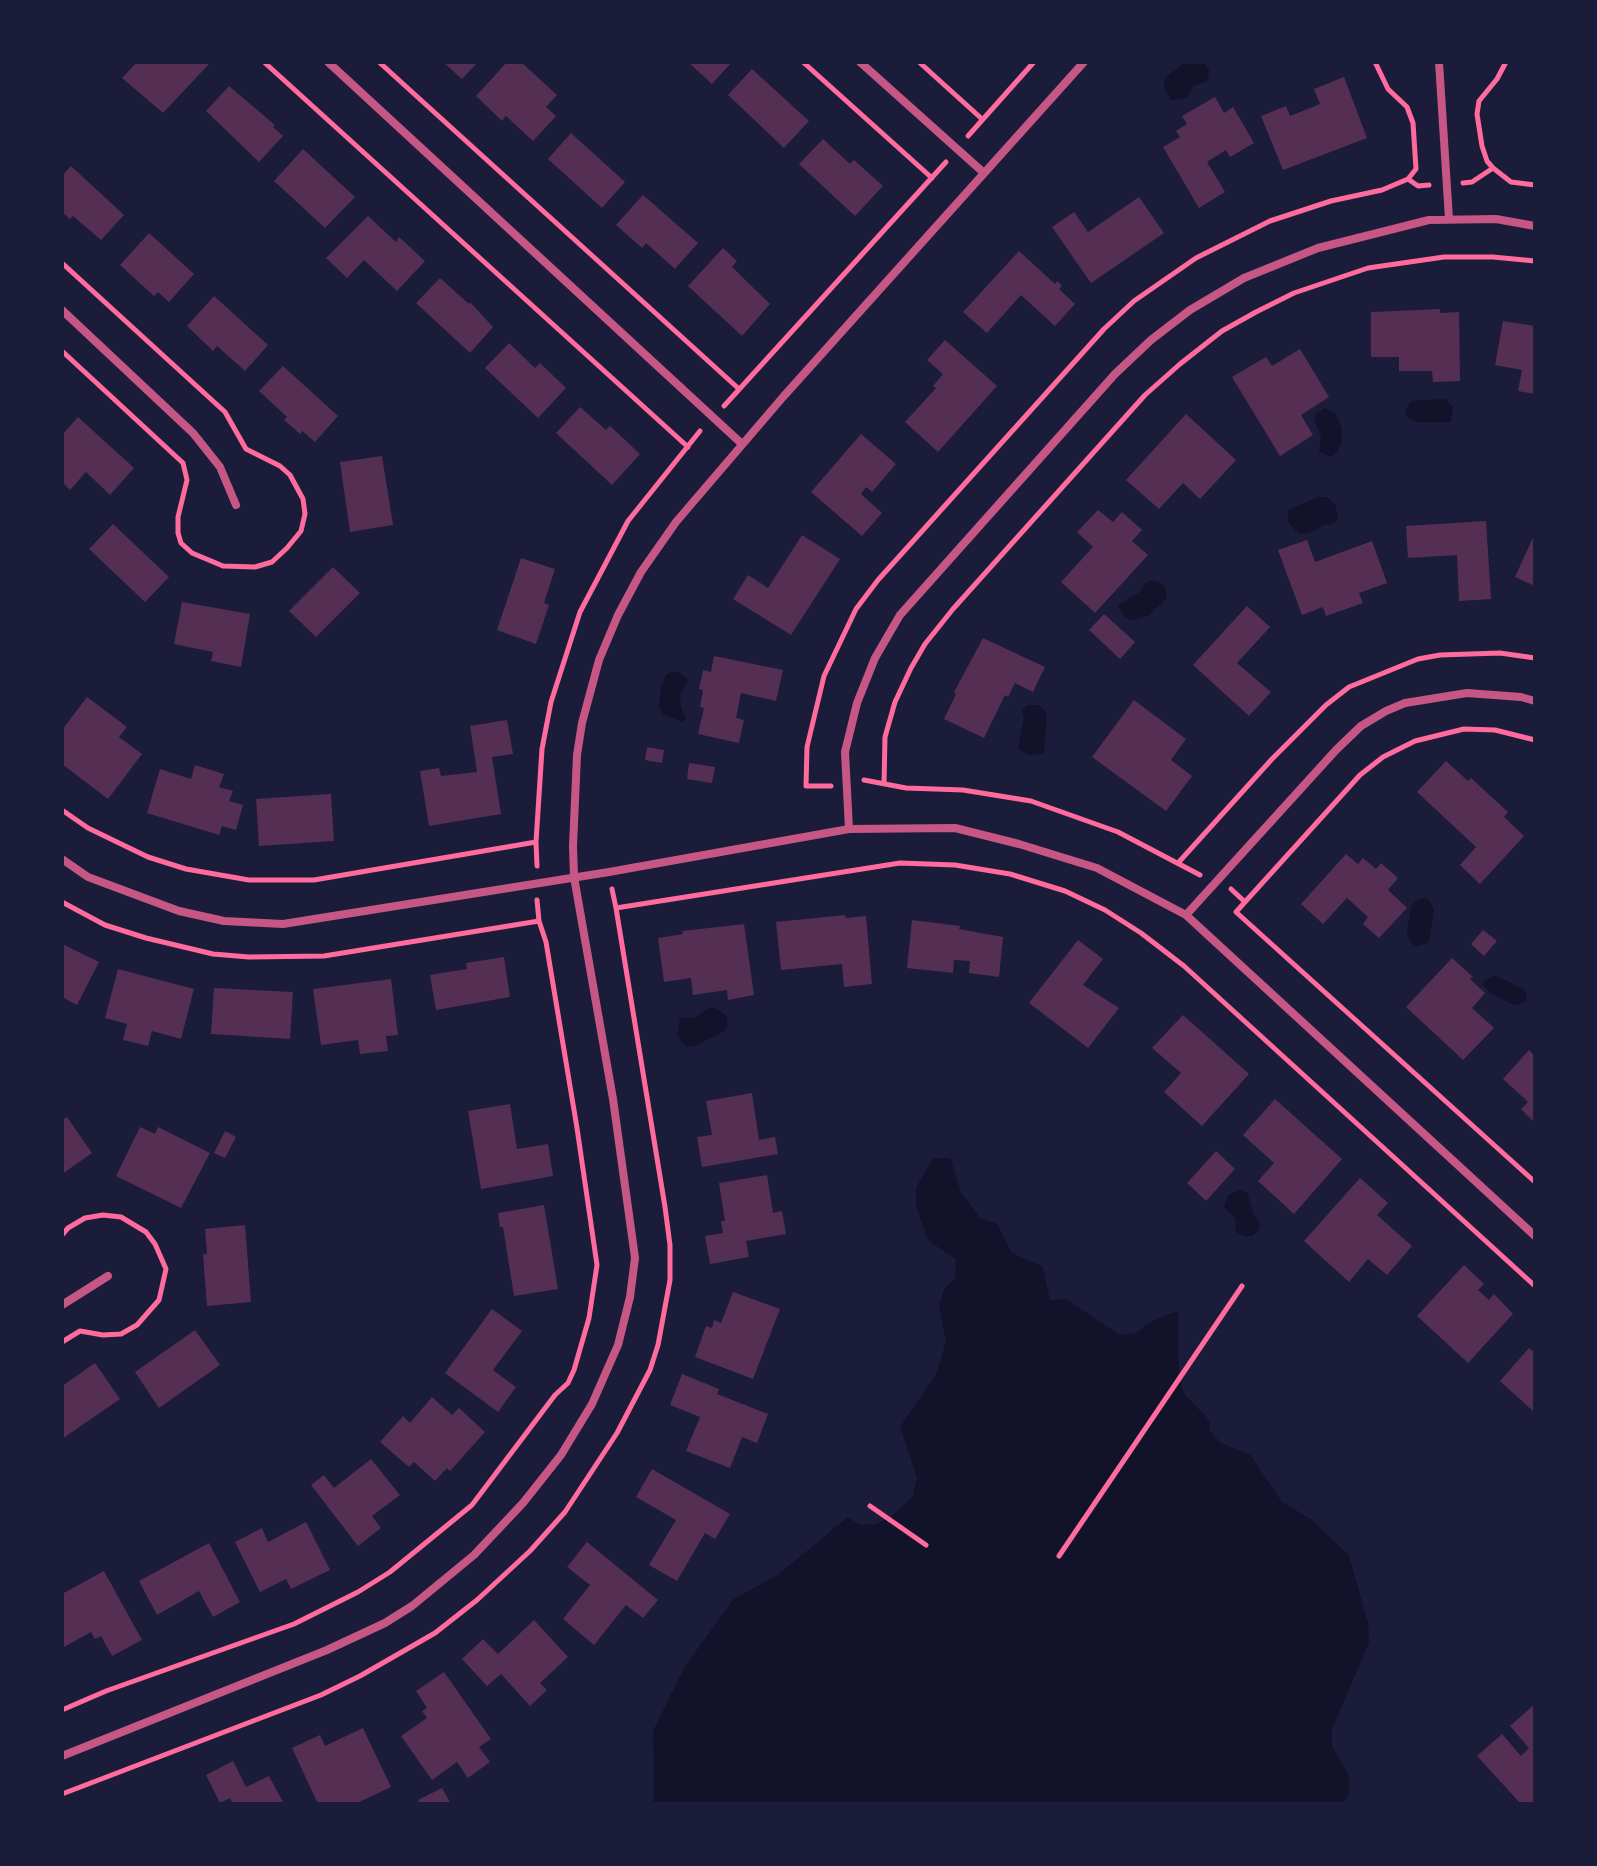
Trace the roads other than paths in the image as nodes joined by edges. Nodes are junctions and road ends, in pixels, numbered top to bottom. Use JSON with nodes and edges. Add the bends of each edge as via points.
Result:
{"nodes":[{"id":1,"x":328,"y":62,"type":"edge"},
{"id":2,"x":860,"y":62,"type":"edge"},
{"id":3,"x":1084,"y":62,"type":"edge"},
{"id":4,"x":1439,"y":62,"type":"edge"},
{"id":5,"x":984,"y":173,"type":"junction"},
{"id":6,"x":1449,"y":219,"type":"junction"},
{"id":7,"x":1535,"y":226,"type":"edge"},
{"id":8,"x":62,"y":310,"type":"edge"},
{"id":9,"x":742,"y":444,"type":"junction"},
{"id":10,"x":236,"y":505,"type":"dead end"},
{"id":11,"x":1535,"y":701,"type":"edge"},
{"id":12,"x":849,"y":829,"type":"junction"},
{"id":13,"x":62,"y":859,"type":"edge"},
{"id":14,"x":574,"y":877,"type":"junction"},
{"id":15,"x":1186,"y":915,"type":"junction"},
{"id":16,"x":1535,"y":1236,"type":"edge"},
{"id":17,"x":108,"y":1276,"type":"dead end"},
{"id":18,"x":62,"y":1305,"type":"edge"},
{"id":19,"x":62,"y":1756,"type":"edge"}],
"edges":[{"from":1,"to":9,"type":"street"},
{"from":2,"to":5,"type":"street"},
{"from":3,"to":5,"type":"street"},
{"from":4,"to":6,"type":"street"},
{"from":5,"to":9,"type":"street"},
{"from":6,"to":7,"type":"street"},
{"from":6,"to":12,"type":"street","via":[[1318,248],[1244,278],[1190,310],[1115,374],[900,615],[875,658],[848,740]]},
{"from":8,"to":10,"type":"street","via":[[193,433],[220,467]]},
{"from":9,"to":14,"type":"street","via":[[641,572],[599,660],[577,755]]},
{"from":11,"to":15,"type":"street","via":[[1467,693],[1405,703],[1361,726]]},
{"from":12,"to":14,"type":"street"},
{"from":12,"to":15,"type":"street","via":[[955,828],[1019,844],[1097,868]]},
{"from":13,"to":14,"type":"street","via":[[88,877],[179,911],[254,923],[283,924]]},
{"from":14,"to":19,"type":"street","via":[[635,1258],[618,1345],[592,1404],[523,1503],[474,1555],[412,1606],[327,1650]]},
{"from":15,"to":16,"type":"street"},
{"from":17,"to":18,"type":"street"}]}
